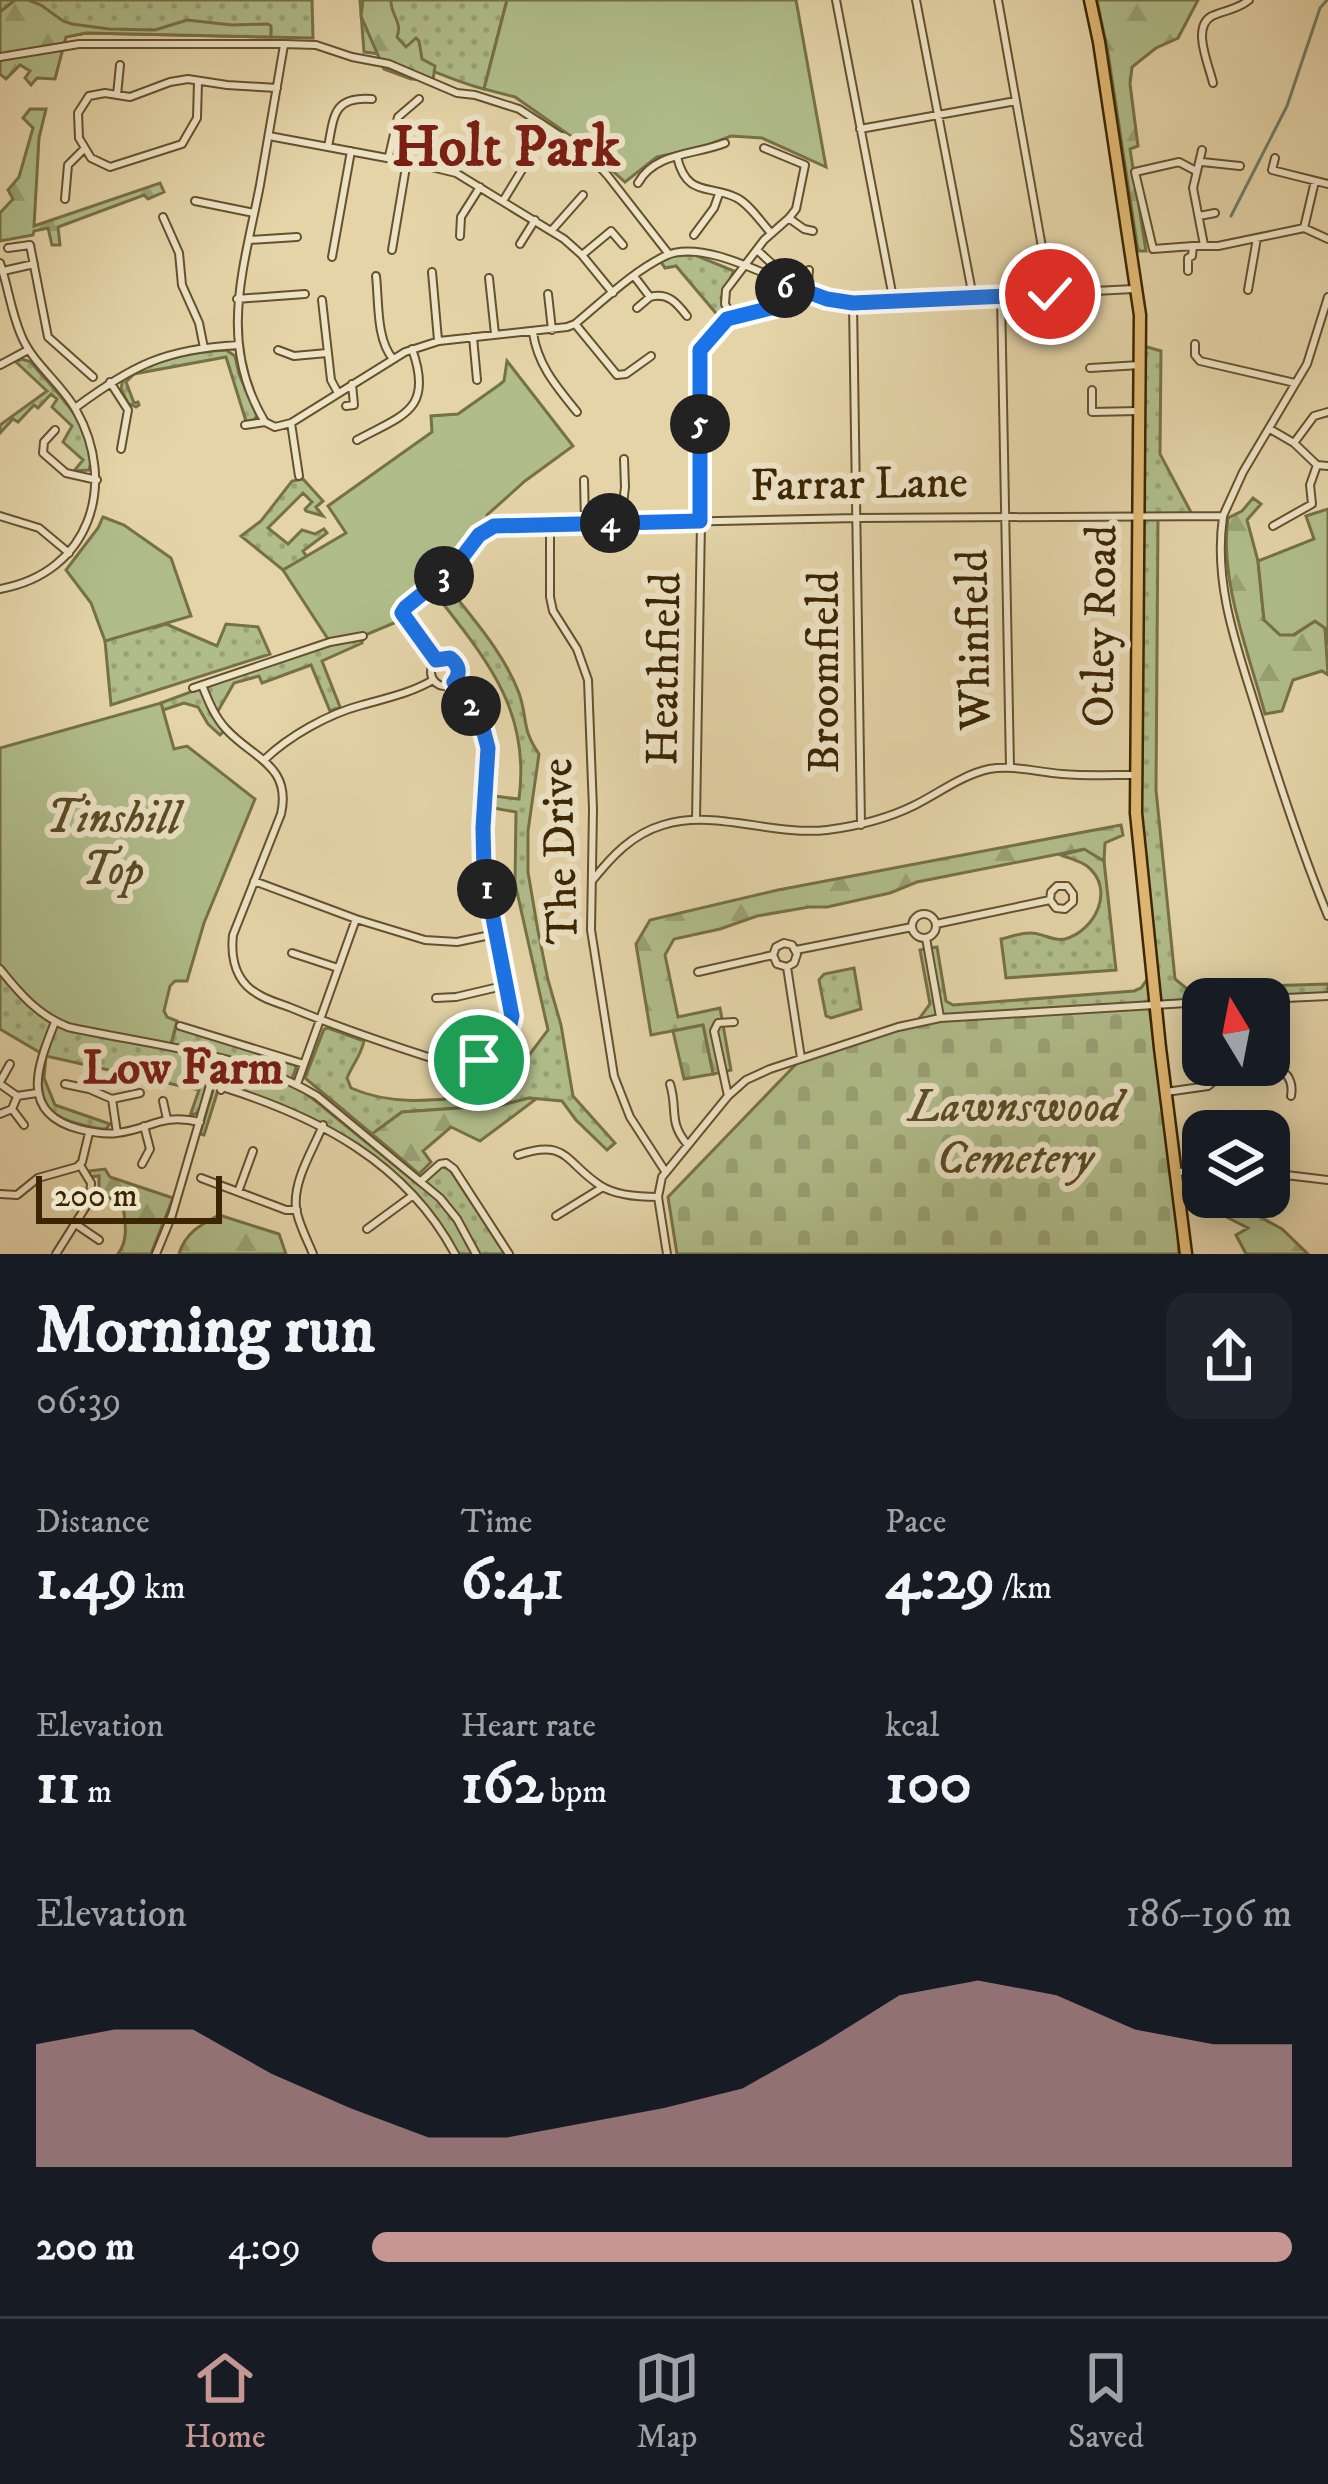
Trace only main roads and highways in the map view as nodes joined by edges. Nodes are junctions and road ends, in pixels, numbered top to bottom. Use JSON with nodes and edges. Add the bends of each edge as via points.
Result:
{"nodes":[{"id":1,"x":1090,"y":0,"type":"edge"},
{"id":2,"x":1186,"y":1254,"type":"edge"}],
"edges":[{"from":1,"to":2,"type":"highway","name":"Otley Road","via":[[1138,288],[1136,813]]}]}
